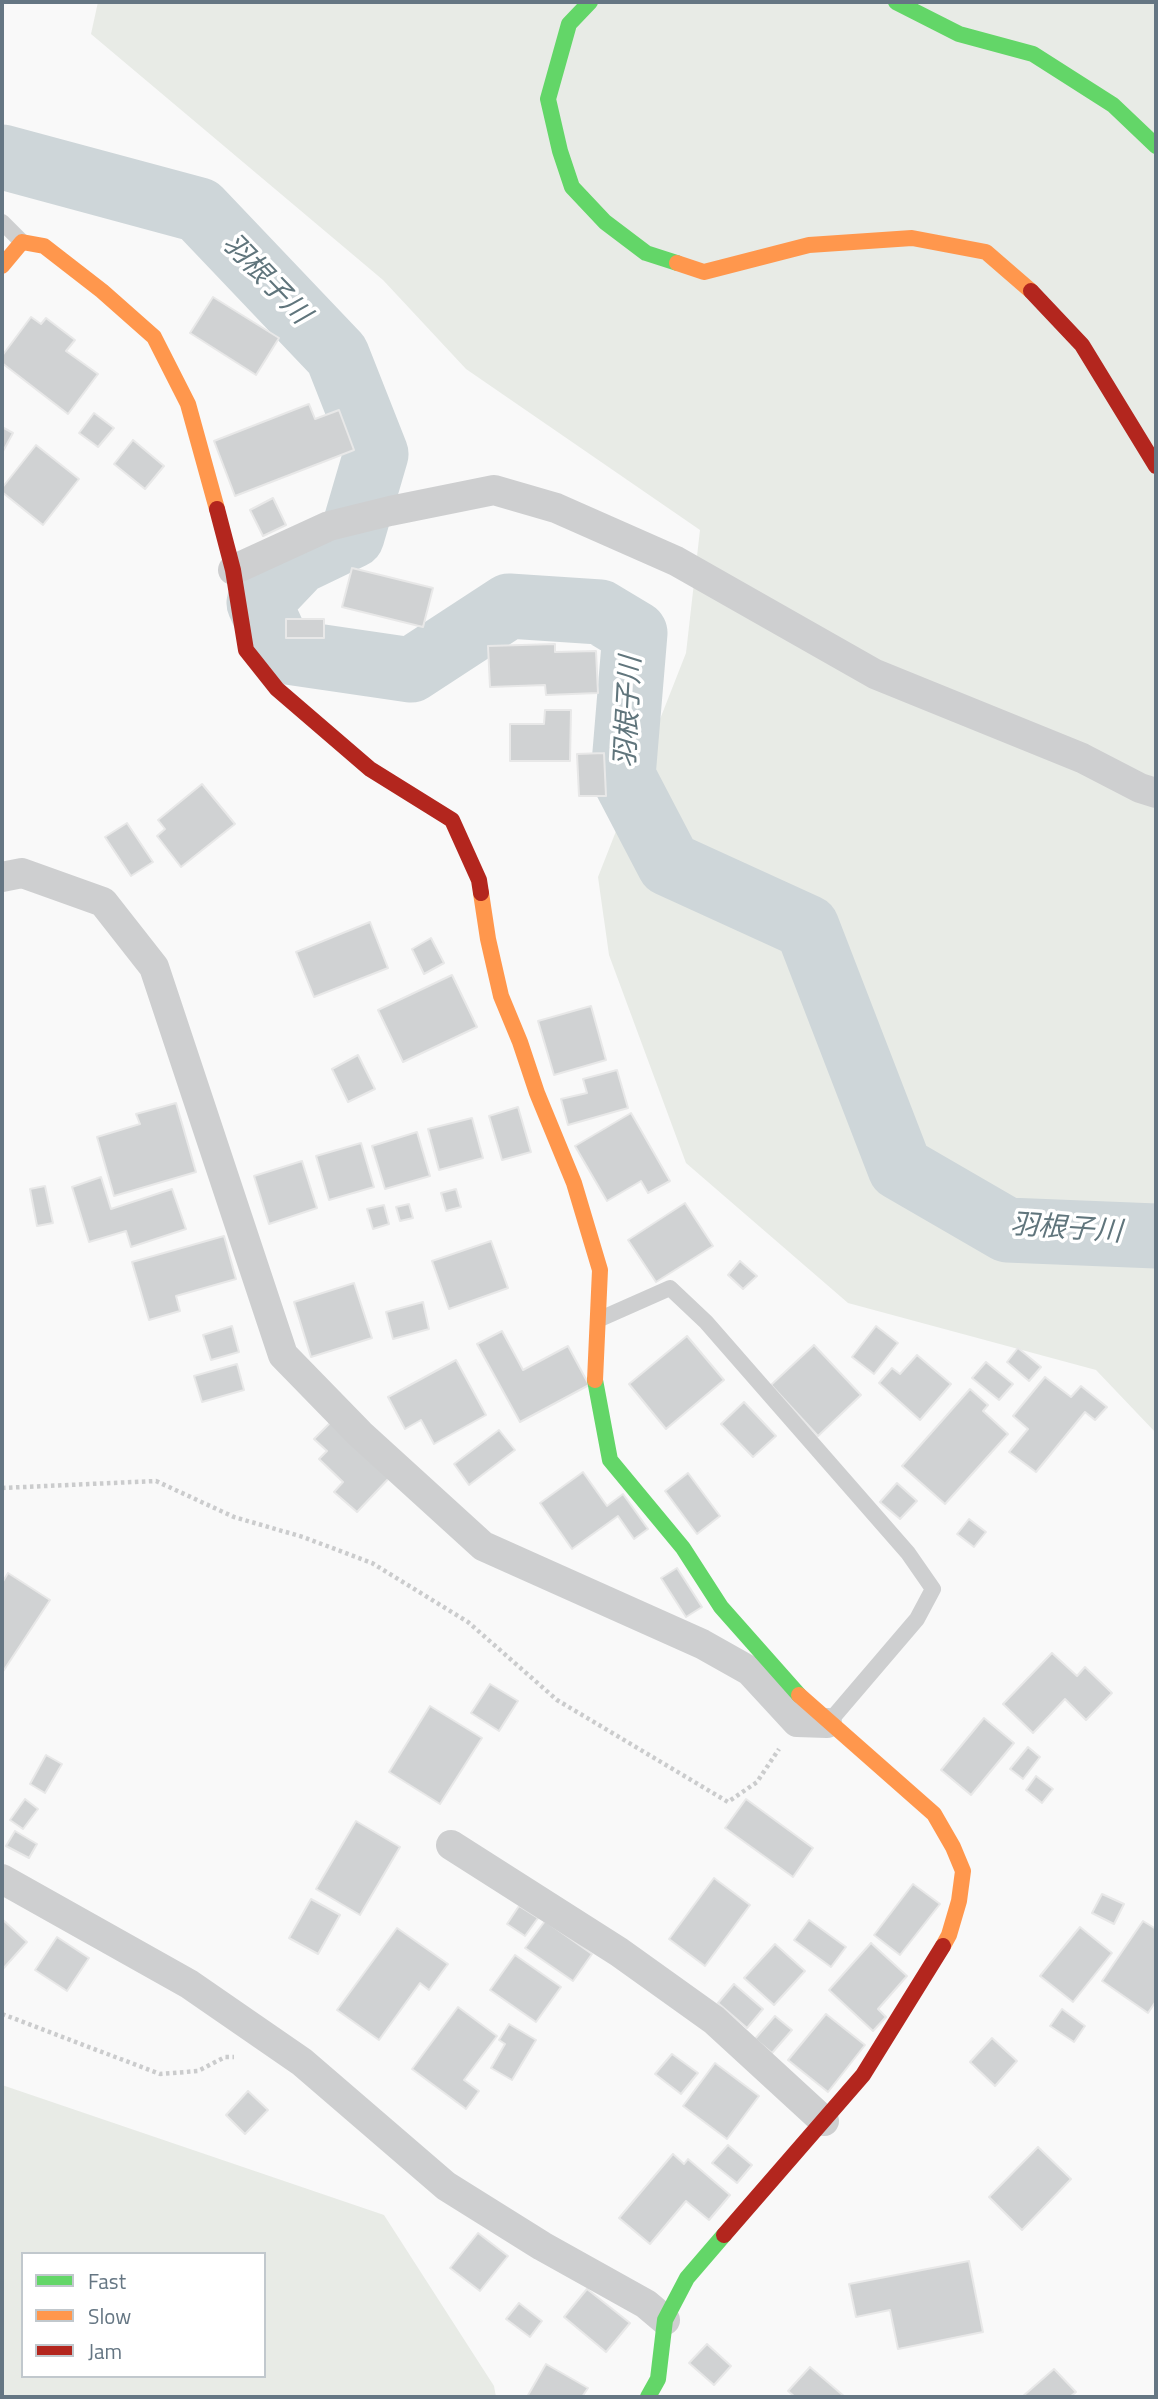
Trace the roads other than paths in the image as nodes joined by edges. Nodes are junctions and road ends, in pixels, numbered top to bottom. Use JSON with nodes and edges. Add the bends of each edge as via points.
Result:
{"nodes":[{"id":1,"x":590,"y":2,"type":"edge"},
{"id":2,"x":896,"y":2,"type":"edge"},
{"id":3,"x":1156,"y":146,"type":"edge"},
{"id":4,"x":2,"y":222,"type":"edge"},
{"id":5,"x":22,"y":242,"type":"junction"},
{"id":6,"x":2,"y":266,"type":"edge"},
{"id":7,"x":1156,"y":466,"type":"edge"},
{"id":8,"x":233,"y":570,"type":"junction"},
{"id":9,"x":1156,"y":793,"type":"edge"},
{"id":10,"x":2,"y":877,"type":"edge"},
{"id":11,"x":597,"y":1320,"type":"junction"},
{"id":12,"x":827,"y":1723,"type":"junction"},
{"id":13,"x":451,"y":1845,"type":"dead end"},
{"id":14,"x":2,"y":1879,"type":"edge"},
{"id":15,"x":824,"y":2121,"type":"junction"},
{"id":16,"x":665,"y":2320,"type":"junction"},
{"id":17,"x":648,"y":2397,"type":"edge"}],
"edges":[{"from":1,"to":7,"type":"street","via":[[569,24],[548,99],[572,187],[605,222],[646,253],[704,272],[809,245],[912,238],[986,252],[1028,287],[1082,345]]},
{"from":2,"to":3,"type":"street","via":[[959,34],[1033,54],[1113,105]]},
{"from":4,"to":5,"type":"lane"},
{"from":5,"to":6,"type":"street"},
{"from":5,"to":8,"type":"street","via":[[44,246],[154,337],[188,404]]},
{"from":8,"to":9,"type":"street","via":[[329,526],[494,490],[556,508],[676,561],[875,674]]},
{"from":8,"to":11,"type":"street","via":[[246,650],[277,689],[370,769],[452,820],[479,880],[501,996],[574,1183],[600,1270]]},
{"from":10,"to":12,"type":"street","via":[[22,873],[103,902],[154,967],[283,1355],[360,1434],[483,1546],[702,1644],[751,1671],[797,1722]]},
{"from":11,"to":12,"type":"street","via":[[595,1379],[610,1460],[683,1548],[721,1607]]},
{"from":11,"to":12,"type":"lane","via":[[670,1288],[908,1553],[933,1589],[916,1619]]},
{"from":12,"to":15,"type":"street","via":[[933,1814],[962,1871],[949,1935],[863,2076]]},
{"from":13,"to":15,"type":"street","via":[[619,1952],[714,2020]]},
{"from":14,"to":16,"type":"street","via":[[189,1984],[302,2062],[446,2186],[646,2304]]},
{"from":15,"to":16,"type":"street","via":[[687,2278]]},
{"from":16,"to":17,"type":"street","via":[[658,2379]]}]}
